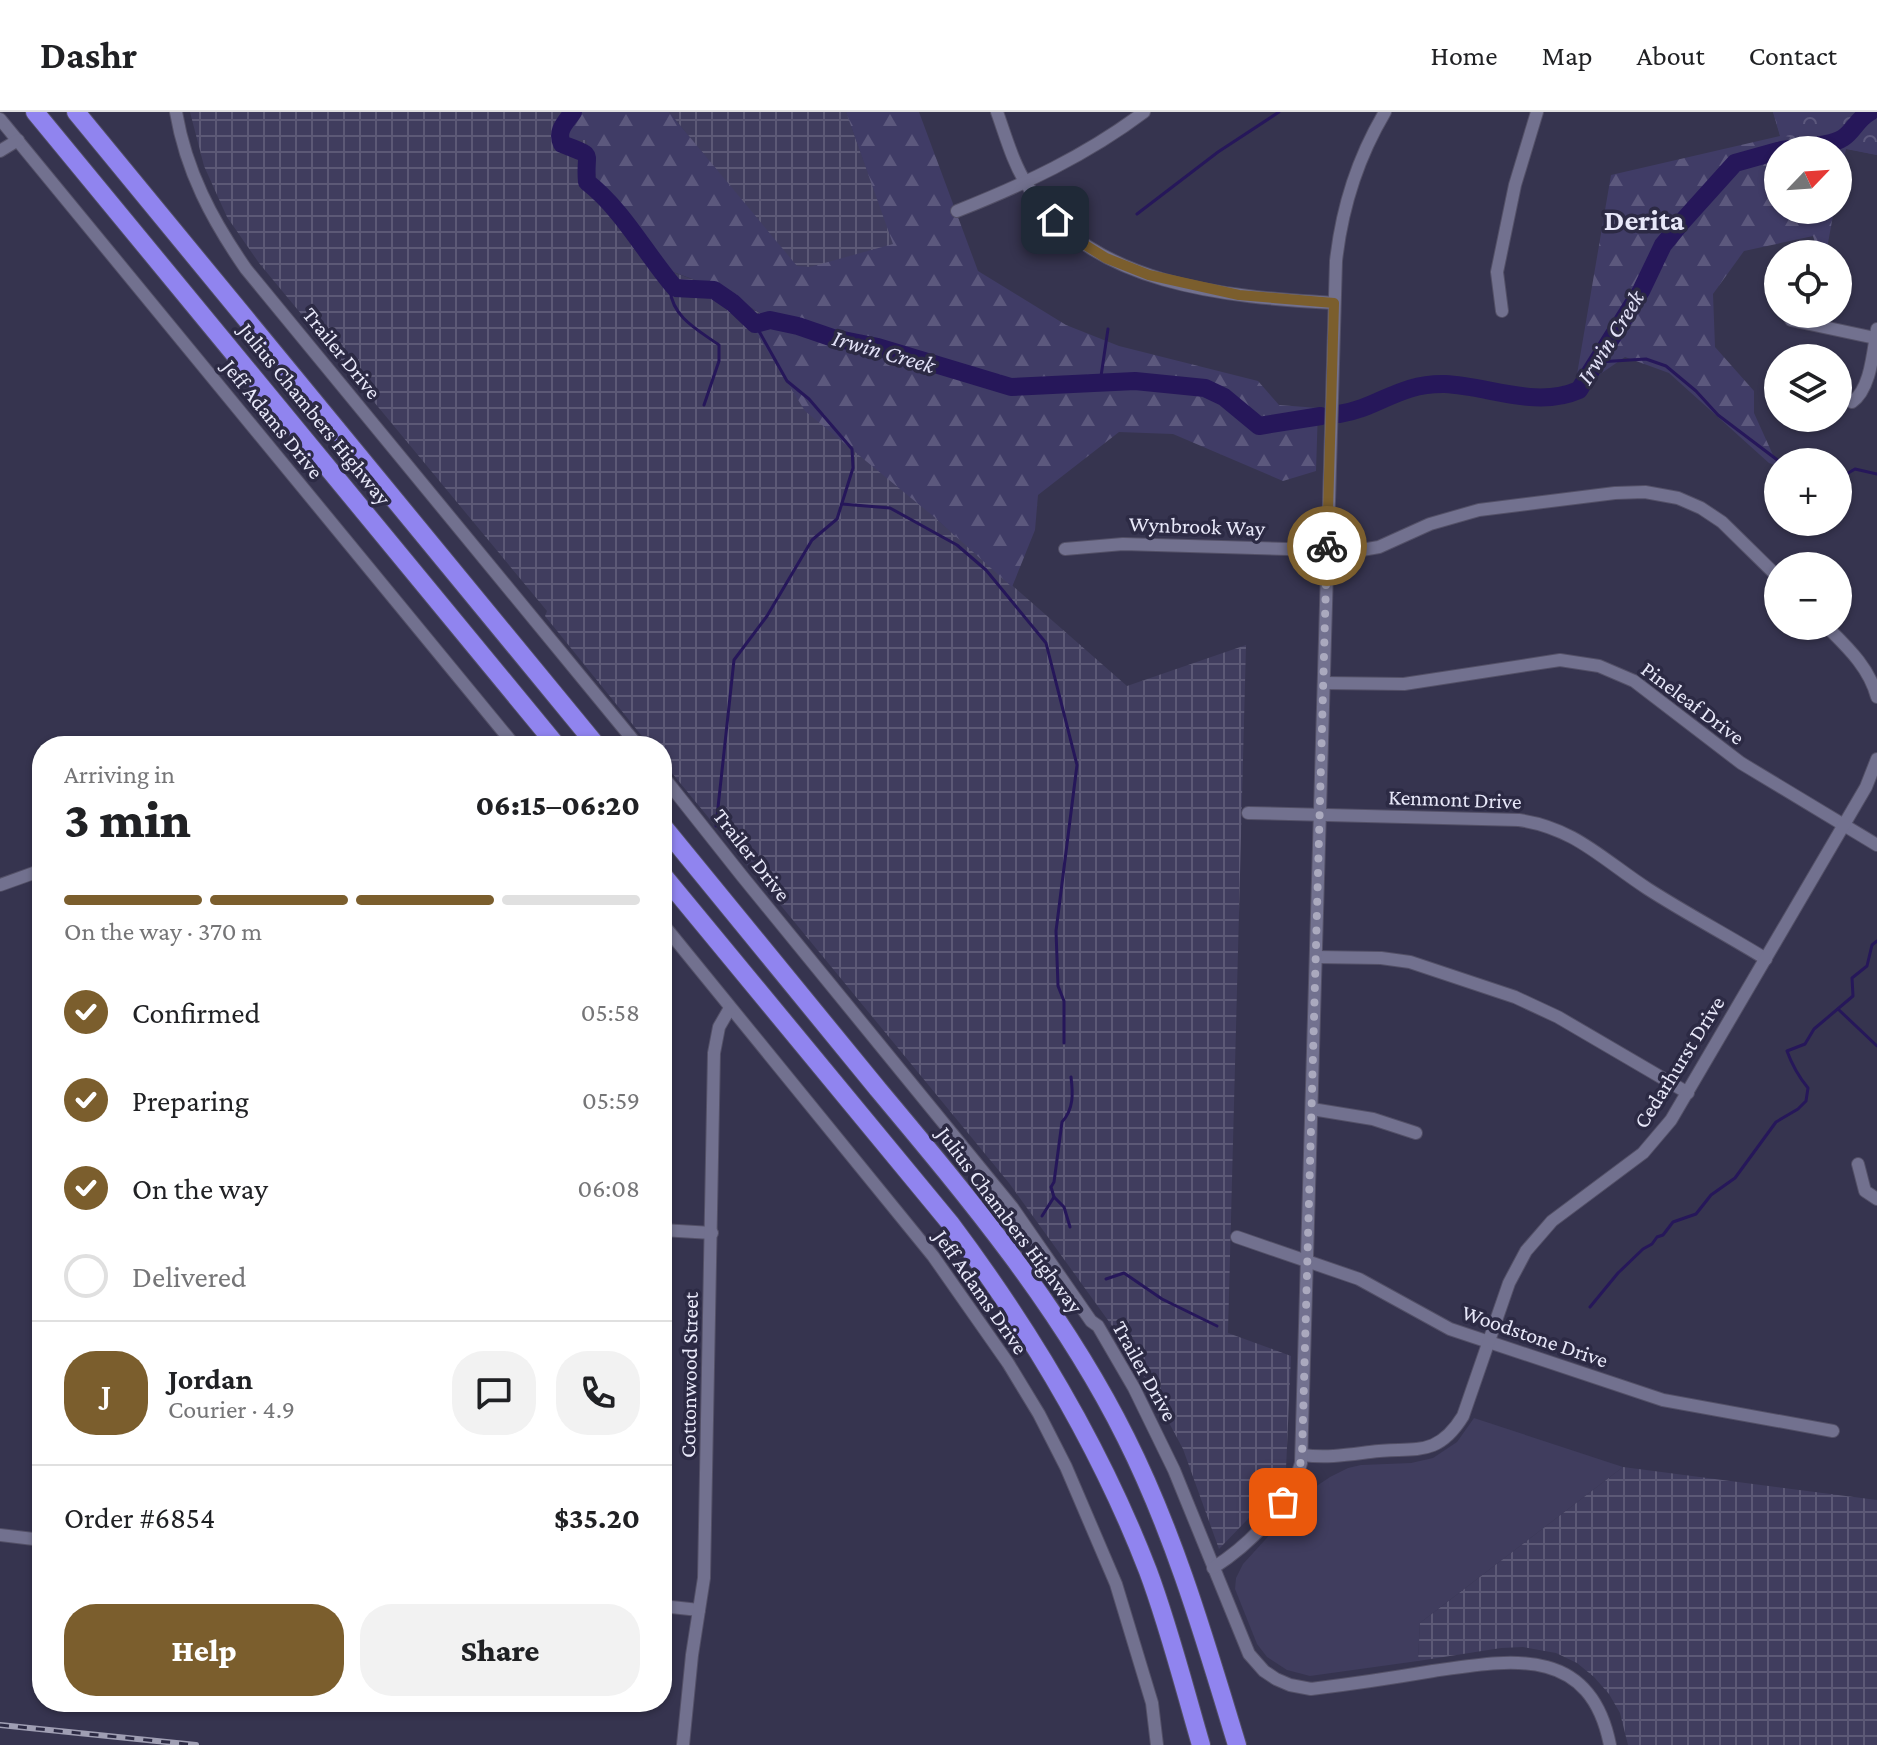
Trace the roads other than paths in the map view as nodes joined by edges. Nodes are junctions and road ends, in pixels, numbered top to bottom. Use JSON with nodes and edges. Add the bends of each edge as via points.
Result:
{"nodes":[{"id":1,"x":35,"y":112,"type":"edge"},
{"id":2,"x":76,"y":112,"type":"edge"},
{"id":3,"x":176,"y":112,"type":"edge"},
{"id":4,"x":997,"y":112,"type":"edge"},
{"id":5,"x":1144,"y":112,"type":"edge"},
{"id":6,"x":1385,"y":112,"type":"edge"},
{"id":7,"x":1537,"y":112,"type":"edge"},
{"id":8,"x":0,"y":119,"type":"edge"},
{"id":9,"x":18,"y":140,"type":"junction"},
{"id":10,"x":0,"y":151,"type":"edge"},
{"id":11,"x":1026,"y":183,"type":"junction"},
{"id":12,"x":957,"y":211,"type":"dead end"},
{"id":13,"x":1334,"y":303,"type":"junction"},
{"id":14,"x":1502,"y":311,"type":"dead end"},
{"id":15,"x":1840,"y":328,"type":"edge"},
{"id":16,"x":1876,"y":334,"type":"edge"},
{"id":17,"x":1852,"y":402,"type":"dead end"},
{"id":18,"x":1065,"y":549,"type":"dead end"},
{"id":19,"x":1327,"y":550,"type":"junction"},
{"id":20,"x":1764,"y":563,"type":"edge"},
{"id":21,"x":1840,"y":640,"type":"edge"},
{"id":22,"x":1324,"y":683,"type":"junction"},
{"id":23,"x":1877,"y":697,"type":"edge"},
{"id":24,"x":507,"y":736,"type":"edge"},
{"id":25,"x":549,"y":736,"type":"edge"},
{"id":26,"x":589,"y":736,"type":"edge"},
{"id":27,"x":630,"y":736,"type":"edge"},
{"id":28,"x":1877,"y":759,"type":"edge"},
{"id":29,"x":672,"y":788,"type":"edge"},
{"id":30,"x":1248,"y":813,"type":"dead end"},
{"id":31,"x":1320,"y":815,"type":"junction"},
{"id":32,"x":1843,"y":825,"type":"junction"},
{"id":33,"x":672,"y":837,"type":"edge"},
{"id":34,"x":1877,"y":845,"type":"edge"},
{"id":35,"x":32,"y":874,"type":"edge"},
{"id":36,"x":0,"y":885,"type":"edge"},
{"id":37,"x":672,"y":886,"type":"edge"},
{"id":38,"x":672,"y":936,"type":"edge"},
{"id":39,"x":1316,"y":957,"type":"junction"},
{"id":40,"x":1766,"y":959,"type":"junction"},
{"id":41,"x":730,"y":1008,"type":"junction"},
{"id":42,"x":1688,"y":1093,"type":"junction"},
{"id":43,"x":1312,"y":1109,"type":"junction"},
{"id":44,"x":1416,"y":1133,"type":"dead end"},
{"id":45,"x":1858,"y":1164,"type":"dead end"},
{"id":46,"x":1877,"y":1199,"type":"edge"},
{"id":47,"x":672,"y":1231,"type":"edge"},
{"id":48,"x":712,"y":1233,"type":"junction"},
{"id":49,"x":1237,"y":1237,"type":"dead end"},
{"id":50,"x":1307,"y":1260,"type":"junction"},
{"id":51,"x":1489,"y":1342,"type":"junction"},
{"id":52,"x":1833,"y":1431,"type":"dead end"},
{"id":53,"x":1302,"y":1455,"type":"junction"},
{"id":54,"x":0,"y":1535,"type":"edge"},
{"id":55,"x":32,"y":1539,"type":"edge"},
{"id":56,"x":1213,"y":1568,"type":"junction"},
{"id":57,"x":672,"y":1607,"type":"edge"},
{"id":58,"x":699,"y":1610,"type":"junction"},
{"id":59,"x":683,"y":1745,"type":"edge"},
{"id":60,"x":1157,"y":1745,"type":"edge"},
{"id":61,"x":1201,"y":1745,"type":"edge"},
{"id":62,"x":1237,"y":1745,"type":"edge"},
{"id":63,"x":1610,"y":1745,"type":"edge"}],
"edges":[{"from":1,"to":25,"type":"highway","name":"Julius Chambers Highway"},
{"from":2,"to":26,"type":"highway","name":"Julius Chambers Highway"},
{"from":3,"to":27,"type":"street","name":"Trailer Drive","via":[[197,187],[241,262]]},
{"from":4,"to":11,"type":"street"},
{"from":5,"to":11,"type":"street"},
{"from":6,"to":13,"type":"street","via":[[1361,155],[1345,203]]},
{"from":7,"to":14,"type":"street","via":[[1499,258]]},
{"from":8,"to":9,"type":"street","name":"Jeff Adams Drive"},
{"from":9,"to":10,"type":"street"},
{"from":9,"to":24,"type":"street","name":"Jeff Adams Drive"},
{"from":11,"to":12,"type":"street"},
{"from":11,"to":13,"type":"street","via":[[1074,238],[1123,266],[1239,295]]},
{"from":13,"to":19,"type":"street"},
{"from":15,"to":16,"type":"street"},
{"from":16,"to":17,"type":"street","via":[[1865,385]]},
{"from":18,"to":19,"type":"street","name":"Wynbrook Way","via":[[1123,544]]},
{"from":19,"to":20,"type":"street","via":[[1379,547],[1479,510],[1645,492],[1701,508]]},
{"from":19,"to":22,"type":"street"},
{"from":21,"to":23,"type":"street","via":[[1867,672]]},
{"from":22,"to":31,"type":"street"},
{"from":22,"to":32,"type":"street","name":"Pineleaf Drive","via":[[1415,683],[1560,660],[1599,666],[1634,681],[1741,763]]},
{"from":28,"to":32,"type":"street","name":"Cedarhurst Drive"},
{"from":29,"to":56,"type":"street","name":"Trailer Drive","via":[[1012,1207],[1098,1326],[1148,1415]]},
{"from":30,"to":31,"type":"street","name":"Kenmont Drive"},
{"from":31,"to":39,"type":"street"},
{"from":31,"to":40,"type":"street","name":"Kenmont Drive","via":[[1519,820],[1549,826],[1588,844],[1644,887]]},
{"from":32,"to":34,"type":"street","name":"Pineleaf Drive"},
{"from":32,"to":40,"type":"street","name":"Cedarhurst Drive"},
{"from":33,"to":62,"type":"highway","name":"Julius Chambers Highway","via":[[974,1204],[1051,1312],[1125,1436],[1167,1528]]},
{"from":35,"to":36,"type":"street"},
{"from":37,"to":61,"type":"highway","via":[[950,1223],[1042,1354],[1095,1452],[1147,1570]]},
{"from":38,"to":41,"type":"street","name":"Jeff Adams Drive"},
{"from":39,"to":42,"type":"street","via":[[1410,962],[1515,997]]},
{"from":39,"to":43,"type":"street"},
{"from":40,"to":42,"type":"street","name":"Cedarhurst Drive"},
{"from":41,"to":48,"type":"street","name":"Cottonwood Street","via":[[714,1053]]},
{"from":41,"to":60,"type":"street","name":"Jeff Adams Drive","via":[[933,1256],[1039,1414],[1116,1584],[1152,1703]]},
{"from":42,"to":51,"type":"street","name":"Cedarhurst Drive","via":[[1643,1153],[1563,1212],[1534,1241],[1509,1283]]},
{"from":43,"to":44,"type":"street"},
{"from":43,"to":50,"type":"street"},
{"from":45,"to":46,"type":"street","via":[[1865,1191]]},
{"from":47,"to":48,"type":"street"},
{"from":48,"to":58,"type":"street","name":"Cottonwood Street"},
{"from":49,"to":50,"type":"street","name":"Woodstone Drive"},
{"from":50,"to":51,"type":"street","name":"Woodstone Drive","via":[[1359,1279],[1433,1321]]},
{"from":50,"to":53,"type":"street"},
{"from":51,"to":52,"type":"street","name":"Woodstone Drive","via":[[1663,1400]]},
{"from":51,"to":53,"type":"street","name":"Cedarhurst Drive","via":[[1463,1416],[1437,1443],[1411,1452]]},
{"from":53,"to":56,"type":"street","via":[[1283,1502],[1242,1547]]},
{"from":54,"to":55,"type":"street"},
{"from":56,"to":63,"type":"street","name":"Trailer Drive","via":[[1249,1654],[1276,1679],[1311,1689],[1489,1663],[1533,1663],[1560,1672],[1585,1691],[1604,1720]]},
{"from":57,"to":58,"type":"street"},
{"from":58,"to":59,"type":"street","name":"Cottonwood Street"}]}
